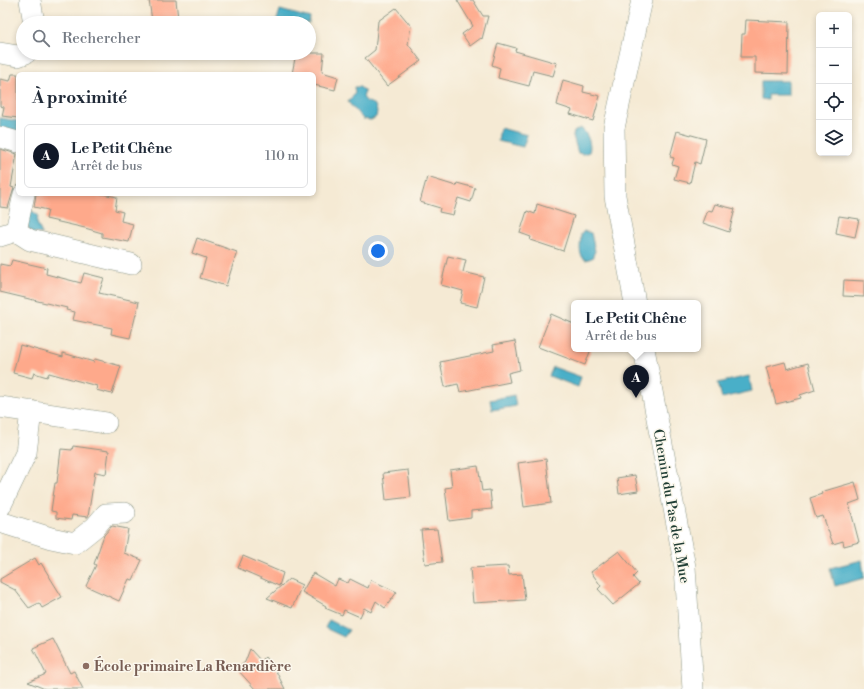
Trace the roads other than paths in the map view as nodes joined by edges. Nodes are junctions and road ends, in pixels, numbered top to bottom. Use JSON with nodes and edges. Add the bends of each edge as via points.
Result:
{"nodes":[{"id":1,"x":30,"y":0,"type":"edge"},
{"id":2,"x":642,"y":0,"type":"edge"},
{"id":3,"x":33,"y":16,"type":"edge"},
{"id":4,"x":0,"y":53,"type":"edge"},
{"id":5,"x":16,"y":56,"type":"edge"},
{"id":6,"x":0,"y":137,"type":"edge"},
{"id":7,"x":16,"y":141,"type":"edge"},
{"id":8,"x":23,"y":196,"type":"edge"},
{"id":9,"x":8,"y":233,"type":"edge"},
{"id":10,"x":131,"y":264,"type":"dead end"},
{"id":11,"x":634,"y":300,"type":"edge"},
{"id":12,"x":645,"y":352,"type":"edge"},
{"id":13,"x":0,"y":407,"type":"edge"},
{"id":14,"x":31,"y":411,"type":"junction"},
{"id":15,"x":106,"y":423,"type":"dead end"},
{"id":16,"x":0,"y":507,"type":"edge"},
{"id":17,"x":125,"y":513,"type":"dead end"},
{"id":18,"x":0,"y":522,"type":"edge"},
{"id":19,"x":693,"y":689,"type":"edge"}],
"edges":[{"from":1,"to":3,"type":"street"},
{"from":2,"to":11,"type":"street","via":[[614,128],[615,196]]},
{"from":4,"to":5,"type":"street"},
{"from":6,"to":7,"type":"street"},
{"from":8,"to":9,"type":"street"},
{"from":9,"to":10,"type":"street"},
{"from":12,"to":19,"type":"street","name":"Chemin du Pas de la Mue","via":[[685,567]]},
{"from":13,"to":14,"type":"street"},
{"from":14,"to":15,"type":"street"},
{"from":14,"to":16,"type":"street","via":[[26,453]]},
{"from":17,"to":18,"type":"street","via":[[106,514],[75,543]]}]}
